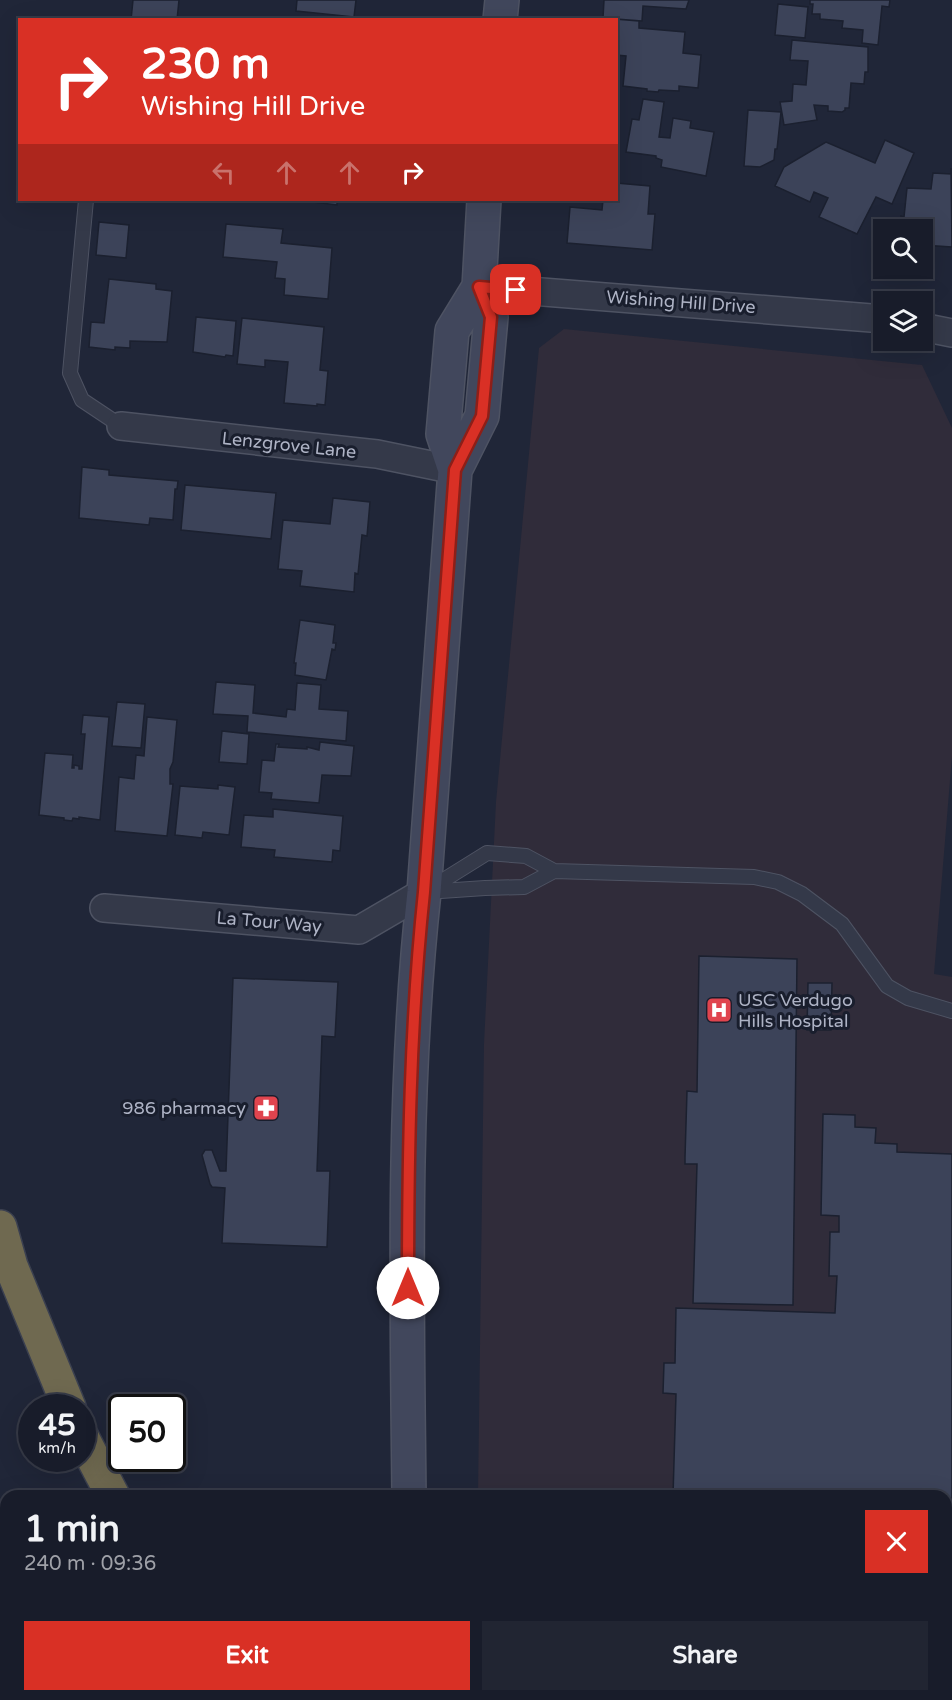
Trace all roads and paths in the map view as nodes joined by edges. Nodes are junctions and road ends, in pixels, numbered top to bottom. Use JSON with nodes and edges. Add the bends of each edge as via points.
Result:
{"nodes":[{"id":1,"x":502,"y":0,"type":"edge"},
{"id":2,"x":500,"y":18,"type":"edge"},
{"id":3,"x":86,"y":201,"type":"edge"},
{"id":4,"x":484,"y":201,"type":"edge"},
{"id":5,"x":479,"y":287,"type":"junction"},
{"id":6,"x":873,"y":318,"type":"edge"},
{"id":7,"x":933,"y":329,"type":"edge"},
{"id":8,"x":952,"y":333,"type":"edge"},
{"id":9,"x":121,"y":426,"type":"joint"},
{"id":10,"x":455,"y":470,"type":"junction"},
{"id":11,"x":554,"y":871,"type":"junction"},
{"id":12,"x":424,"y":892,"type":"junction"},
{"id":13,"x":104,"y":908,"type":"dead end"},
{"id":14,"x":952,"y":1011,"type":"edge"},
{"id":15,"x":0,"y":1227,"type":"edge"},
{"id":16,"x":64,"y":1394,"type":"edge"},
{"id":17,"x":96,"y":1464,"type":"edge"},
{"id":18,"x":110,"y":1490,"type":"edge"},
{"id":19,"x":409,"y":1490,"type":"edge"}],
"edges":[{"from":1,"to":2,"type":"main road"},
{"from":3,"to":9,"type":"lane","via":[[70,373],[82,400]]},
{"from":4,"to":5,"type":"main road"},
{"from":5,"to":6,"type":"street","name":"Wishing Hill Drive"},
{"from":5,"to":10,"type":"main road","via":[[452,331],[443,434]]},
{"from":7,"to":8,"type":"street"},
{"from":9,"to":10,"type":"street","name":"Lenzgrove Lane","via":[[377,454]]},
{"from":10,"to":12,"type":"main road"},
{"from":11,"to":12,"type":"lane","via":[[524,888]]},
{"from":11,"to":12,"type":"lane","via":[[526,856],[487,853]]},
{"from":11,"to":14,"type":"lane","via":[[754,877],[778,882],[802,894],[842,924],[887,986],[908,998]]},
{"from":12,"to":13,"type":"street","name":"La Tour Way","via":[[359,930]]},
{"from":12,"to":19,"type":"main road","via":[[409,1131]]},
{"from":15,"to":16,"type":"highway","via":[[11,1266]]},
{"from":17,"to":18,"type":"highway"}]}
